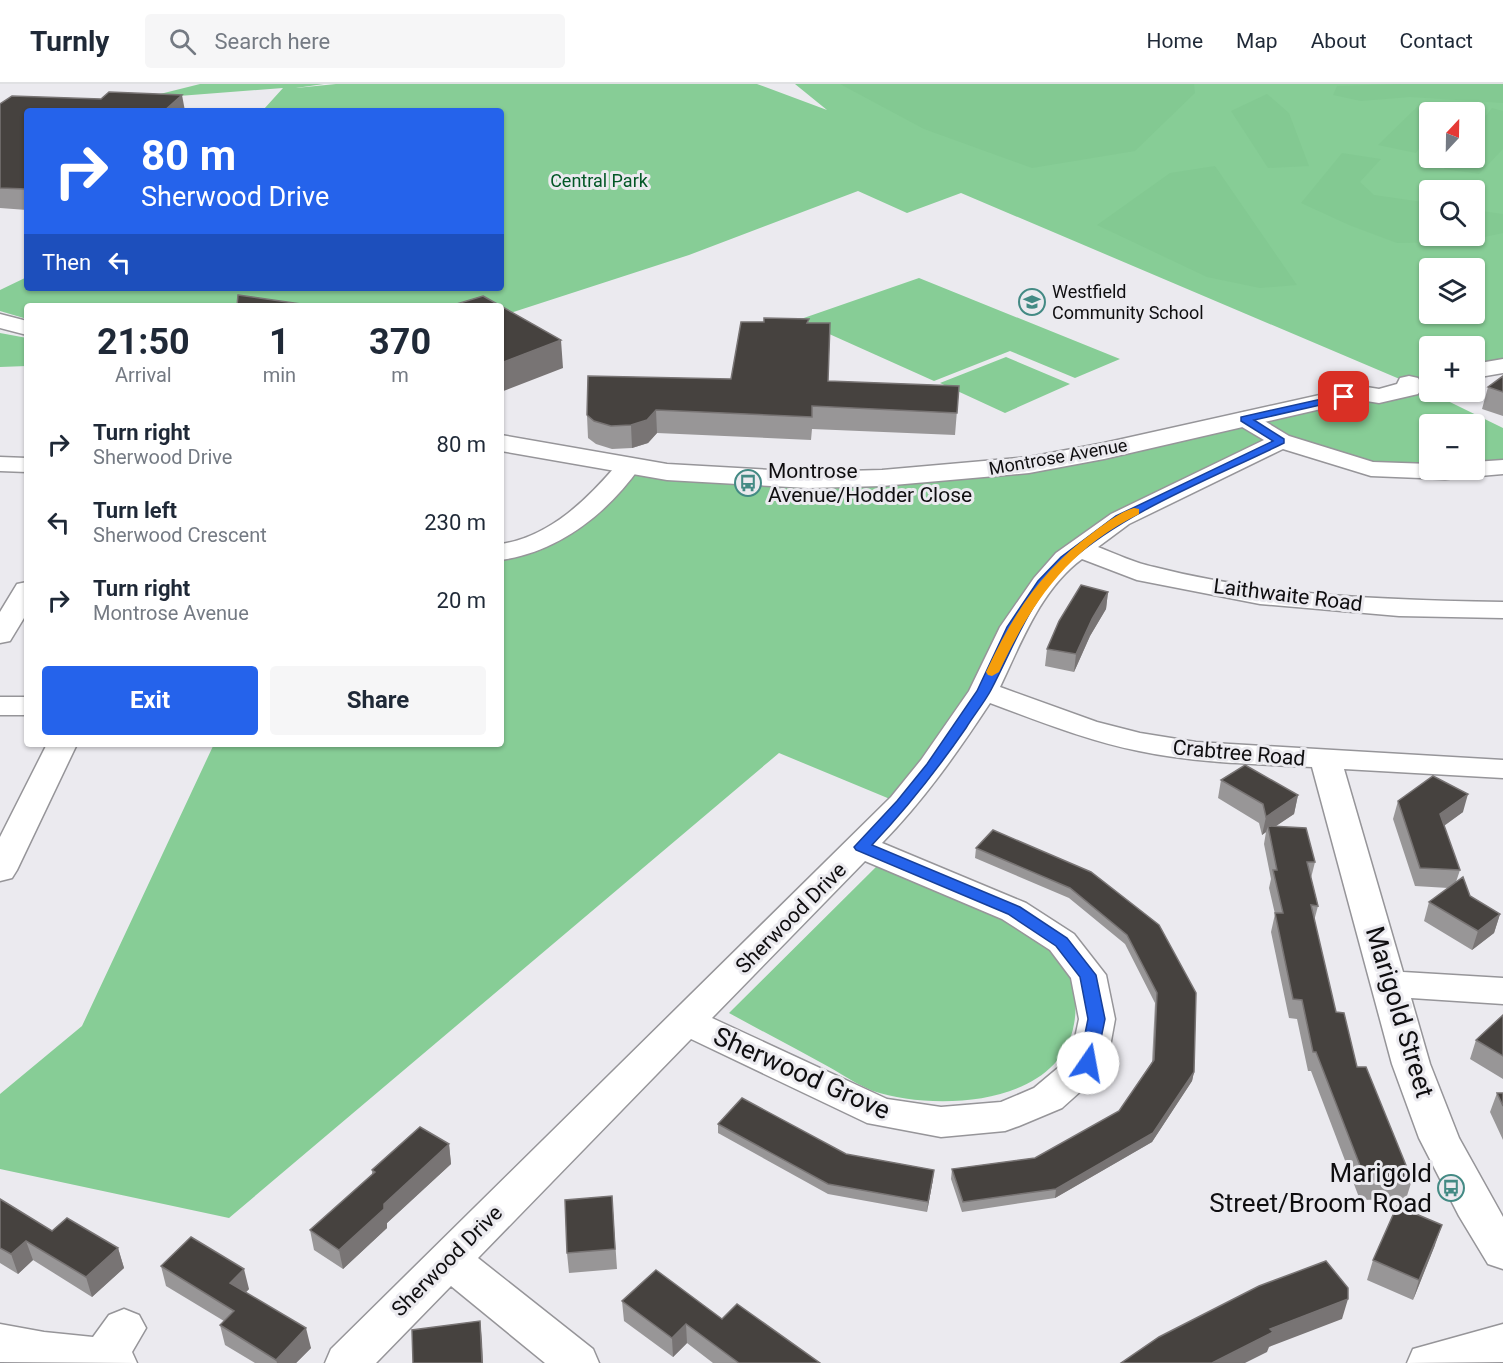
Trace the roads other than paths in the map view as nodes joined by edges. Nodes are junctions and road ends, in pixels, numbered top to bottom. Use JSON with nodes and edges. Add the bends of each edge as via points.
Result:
{"nodes":[{"id":1,"x":0,"y":321,"type":"edge"},
{"id":2,"x":24,"y":327,"type":"edge"},
{"id":3,"x":0,"y":332,"type":"edge"},
{"id":4,"x":24,"y":337,"type":"edge"},
{"id":5,"x":1503,"y":366,"type":"edge"},
{"id":6,"x":1485,"y":369,"type":"edge"},
{"id":7,"x":1419,"y":381,"type":"edge"},
{"id":8,"x":1245,"y":419,"type":"junction"},
{"id":9,"x":1281,"y":441,"type":"junction"},
{"id":10,"x":504,"y":444,"type":"edge"},
{"id":11,"x":0,"y":464,"type":"edge"},
{"id":12,"x":24,"y":465,"type":"edge"},
{"id":13,"x":628,"y":467,"type":"junction"},
{"id":14,"x":1503,"y":467,"type":"edge"},
{"id":15,"x":1078,"y":549,"type":"junction"},
{"id":16,"x":504,"y":552,"type":"edge"},
{"id":17,"x":24,"y":595,"type":"edge"},
{"id":18,"x":1503,"y":610,"type":"edge"},
{"id":19,"x":0,"y":635,"type":"edge"},
{"id":20,"x":984,"y":691,"type":"junction"},
{"id":21,"x":0,"y":706,"type":"edge"},
{"id":22,"x":24,"y":706,"type":"edge"},
{"id":23,"x":61,"y":747,"type":"edge"},
{"id":24,"x":1326,"y":760,"type":"junction"},
{"id":25,"x":1503,"y":769,"type":"edge"},
{"id":26,"x":862,"y":847,"type":"junction"},
{"id":27,"x":0,"y":870,"type":"edge"},
{"id":28,"x":1390,"y":984,"type":"junction"},
{"id":29,"x":1503,"y":991,"type":"edge"},
{"id":30,"x":687,"y":1022,"type":"junction"},
{"id":31,"x":1503,"y":1252,"type":"edge"},
{"id":32,"x":448,"y":1259,"type":"junction"},
{"id":33,"x":0,"y":1343,"type":"edge"},
{"id":34,"x":1503,"y":1343,"type":"edge"},
{"id":35,"x":114,"y":1349,"type":"edge"},
{"id":36,"x":347,"y":1363,"type":"edge"},
{"id":37,"x":577,"y":1363,"type":"edge"},
{"id":38,"x":1429,"y":1363,"type":"edge"}],
"edges":[{"from":1,"to":2,"type":"street"},
{"from":3,"to":4,"type":"street"},
{"from":5,"to":6,"type":"street"},
{"from":7,"to":8,"type":"street","name":"Montrose Avenue","via":[[1409,389],[1379,396],[1360,393]]},
{"from":8,"to":9,"type":"street"},
{"from":8,"to":13,"type":"street","name":"Montrose Avenue","via":[[1094,453],[955,473],[808,480]]},
{"from":9,"to":14,"type":"street","via":[[1371,469],[1445,472]]},
{"from":9,"to":15,"type":"street","name":"Sherwood Drive","via":[[1120,519]]},
{"from":10,"to":13,"type":"street","name":"Montrose Avenue"},
{"from":11,"to":12,"type":"street"},
{"from":13,"to":16,"type":"street","via":[[583,513],[538,544]]},
{"from":15,"to":18,"type":"street","name":"Laithwaite Road","via":[[1146,574],[1260,596],[1399,608]]},
{"from":15,"to":20,"type":"street","name":"Sherwood Drive","via":[[1043,584],[1014,627]]},
{"from":17,"to":19,"type":"street"},
{"from":20,"to":24,"type":"street","name":"Crabtree Road","via":[[1086,728],[1139,742],[1196,751]]},
{"from":20,"to":26,"type":"street","name":"Sherwood Drive","via":[[932,767]]},
{"from":21,"to":22,"type":"street"},
{"from":23,"to":27,"type":"street"},
{"from":24,"to":25,"type":"street","name":"Crabtree Road"},
{"from":24,"to":28,"type":"street","name":"Marigold Street"},
{"from":26,"to":30,"type":"street","name":"Sherwood Drive"},
{"from":26,"to":30,"type":"street","name":"Sherwood Grove","via":[[1014,910],[1062,942],[1088,975],[1097,1019],[1088,1063],[1048,1098],[1005,1116],[941,1122],[881,1113]]},
{"from":28,"to":29,"type":"street"},
{"from":28,"to":31,"type":"street","name":"Marigold Street","via":[[1412,1064],[1439,1138]]},
{"from":30,"to":32,"type":"street","name":"Sherwood Drive"},
{"from":32,"to":36,"type":"street","name":"Sherwood Drive"},
{"from":32,"to":37,"type":"street"},
{"from":33,"to":35,"type":"street","via":[[44,1351]]},
{"from":34,"to":38,"type":"street"}]}
